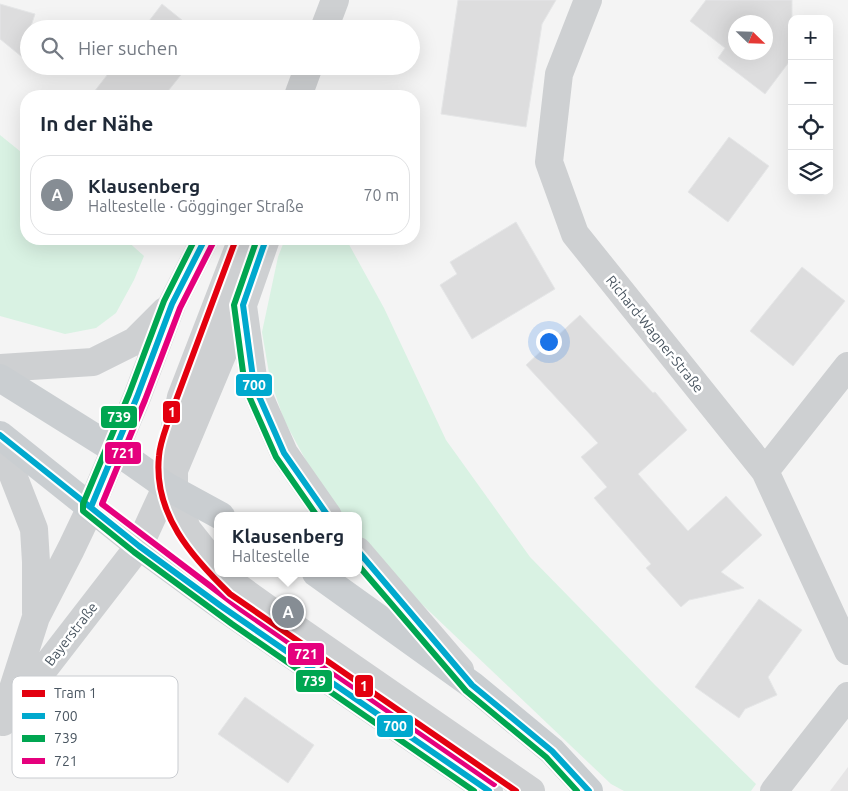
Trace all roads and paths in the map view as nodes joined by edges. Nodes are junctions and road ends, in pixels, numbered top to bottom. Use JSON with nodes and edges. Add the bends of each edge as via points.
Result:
{"nodes":[{"id":1,"x":335,"y":0,"type":"edge"},
{"id":2,"x":588,"y":0,"type":"edge"},
{"id":3,"x":327,"y":20,"type":"edge"},
{"id":4,"x":306,"y":75,"type":"edge"},
{"id":5,"x":300,"y":90,"type":"edge"},
{"id":6,"x":202,"y":245,"type":"edge"},
{"id":7,"x":240,"y":245,"type":"edge"},
{"id":8,"x":264,"y":245,"type":"edge"},
{"id":9,"x":172,"y":304,"type":"junction"},
{"id":10,"x":243,"y":305,"type":"junction"},
{"id":11,"x":848,"y":366,"type":"edge"},
{"id":12,"x":0,"y":368,"type":"edge"},
{"id":13,"x":0,"y":378,"type":"edge"},
{"id":14,"x":0,"y":435,"type":"edge"},
{"id":15,"x":0,"y":442,"type":"edge"},
{"id":16,"x":116,"y":450,"type":"junction"},
{"id":17,"x":765,"y":471,"type":"junction"},
{"id":18,"x":171,"y":482,"type":"junction"},
{"id":19,"x":91,"y":507,"type":"junction"},
{"id":20,"x":215,"y":512,"type":"edge"},
{"id":21,"x":325,"y":512,"type":"edge"},
{"id":22,"x":139,"y":546,"type":"junction"},
{"id":23,"x":362,"y":556,"type":"edge"},
{"id":24,"x":214,"y":563,"type":"edge"},
{"id":25,"x":227,"y":577,"type":"edge"},
{"id":26,"x":322,"y":577,"type":"edge"},
{"id":27,"x":36,"y":616,"type":"junction"},
{"id":28,"x":848,"y":651,"type":"edge"},
{"id":29,"x":17,"y":676,"type":"edge"},
{"id":30,"x":39,"y":676,"type":"edge"},
{"id":31,"x":472,"y":685,"type":"junction"},
{"id":32,"x":12,"y":691,"type":"edge"},
{"id":33,"x":848,"y":696,"type":"edge"},
{"id":34,"x":12,"y":711,"type":"edge"},
{"id":35,"x":1,"y":725,"type":"edge"},
{"id":36,"x":489,"y":791,"type":"edge"},
{"id":37,"x":532,"y":791,"type":"edge"},
{"id":38,"x":589,"y":791,"type":"edge"},
{"id":39,"x":774,"y":791,"type":"edge"}],
"edges":[{"from":1,"to":3,"type":"street"},
{"from":2,"to":17,"type":"street","name":"Richard-Wagner-Straße","via":[[559,74],[548,162],[575,234]]},
{"from":4,"to":5,"type":"street"},
{"from":6,"to":9,"type":"street"},
{"from":7,"to":18,"type":"street","via":[[180,398],[170,448]]},
{"from":8,"to":10,"type":"street","name":"Bayerstraße"},
{"from":9,"to":12,"type":"street","via":[[135,341],[93,362]]},
{"from":9,"to":16,"type":"street","name":"Bayerstraße"},
{"from":10,"to":18,"type":"street","name":"Bayerstraße"},
{"from":10,"to":21,"type":"street","via":[[254,385],[284,453]]},
{"from":11,"to":17,"type":"street"},
{"from":13,"to":16,"type":"main road"},
{"from":14,"to":19,"type":"main road"},
{"from":15,"to":27,"type":"street","name":"Bayerstraße","via":[[34,529]]},
{"from":16,"to":18,"type":"main road"},
{"from":16,"to":19,"type":"street","name":"Bayerstraße"},
{"from":17,"to":28,"type":"street","name":"Richard-Wagner-Straße"},
{"from":18,"to":20,"type":"main road"},
{"from":18,"to":22,"type":"street","name":"Bayerstraße"},
{"from":18,"to":24,"type":"street","via":[[187,529]]},
{"from":19,"to":22,"type":"main road"},
{"from":19,"to":27,"type":"street","name":"Bayerstraße"},
{"from":22,"to":30,"type":"street","name":"Bayerstraße"},
{"from":22,"to":36,"type":"main road"},
{"from":23,"to":31,"type":"street"},
{"from":25,"to":37,"type":"street","via":[[282,619]]},
{"from":26,"to":31,"type":"main road"},
{"from":27,"to":29,"type":"street","name":"Bayerstraße"},
{"from":31,"to":38,"type":"main road","via":[[552,751]]},
{"from":32,"to":35,"type":"street","name":"Bayerstraße"},
{"from":33,"to":39,"type":"street"},
{"from":34,"to":35,"type":"street","name":"Bayerstraße"}]}
